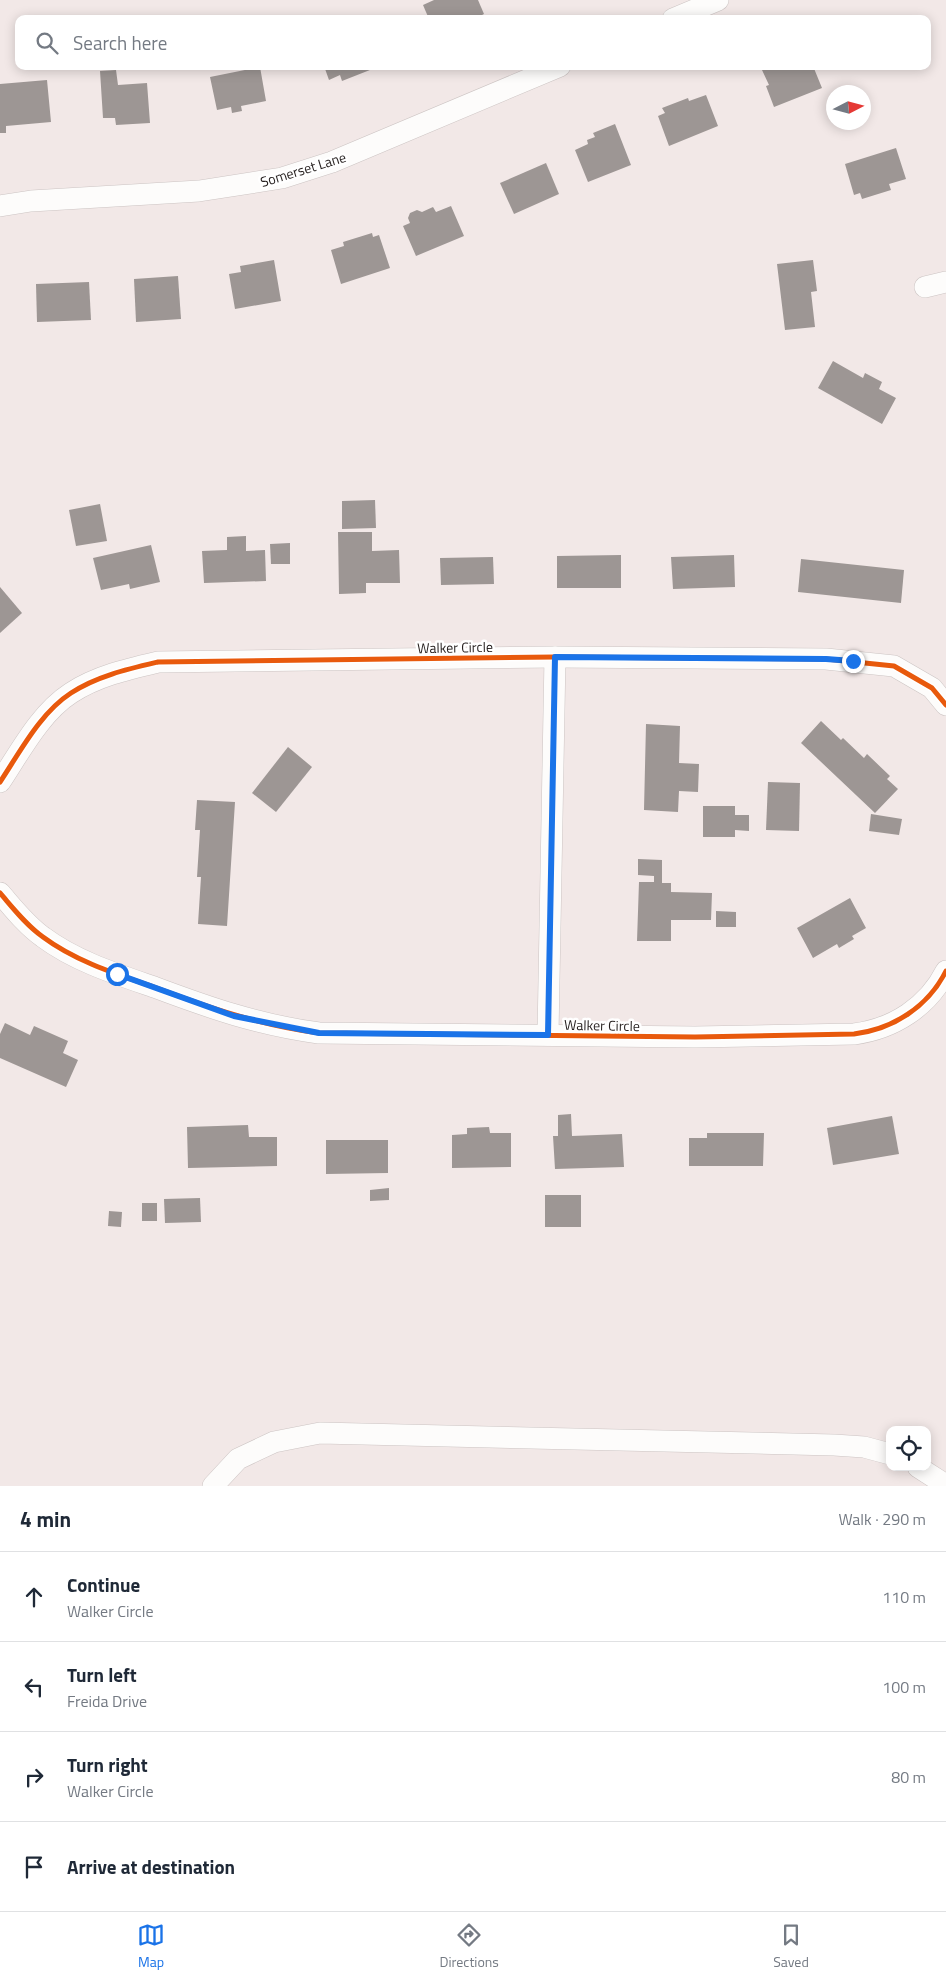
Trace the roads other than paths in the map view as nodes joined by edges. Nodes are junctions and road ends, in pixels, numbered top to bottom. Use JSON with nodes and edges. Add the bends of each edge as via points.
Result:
{"nodes":[{"id":1,"x":718,"y":0,"type":"edge"},
{"id":2,"x":682,"y":15,"type":"edge"},
{"id":3,"x":550,"y":70,"type":"edge"},
{"id":4,"x":0,"y":206,"type":"edge"},
{"id":5,"x":946,"y":282,"type":"edge"},
{"id":6,"x":926,"y":287,"type":"dead end"},
{"id":7,"x":555,"y":657,"type":"junction"},
{"id":8,"x":946,"y":705,"type":"edge"},
{"id":9,"x":0,"y":782,"type":"edge"},
{"id":10,"x":0,"y":893,"type":"edge"},
{"id":11,"x":946,"y":971,"type":"edge"},
{"id":12,"x":548,"y":1035,"type":"junction"},
{"id":13,"x":886,"y":1453,"type":"edge"},
{"id":14,"x":924,"y":1471,"type":"edge"},
{"id":15,"x":946,"y":1485,"type":"edge"},
{"id":16,"x":213,"y":1486,"type":"edge"}],
"edges":[{"from":1,"to":2,"type":"street"},
{"from":3,"to":4,"type":"street","name":"Somerset Lane","via":[[332,162],[282,178],[199,191]]},
{"from":5,"to":6,"type":"street"},
{"from":7,"to":8,"type":"street","name":"Walker Circle","via":[[826,659],[894,666],[932,688]]},
{"from":7,"to":9,"type":"street","name":"Walker Circle","via":[[158,662],[117,671],[71,693],[49,713]]},
{"from":7,"to":12,"type":"street"},
{"from":10,"to":12,"type":"street","name":"Walker Circle","via":[[25,921],[62,950],[117,974],[234,1016],[319,1033]]},
{"from":11,"to":12,"type":"street","name":"Walker Circle","via":[[930,996],[914,1010],[887,1027],[870,1032],[695,1038]]},
{"from":13,"to":16,"type":"street","via":[[864,1447],[834,1445],[320,1433],[274,1442],[238,1459]]},
{"from":14,"to":15,"type":"street"}]}
